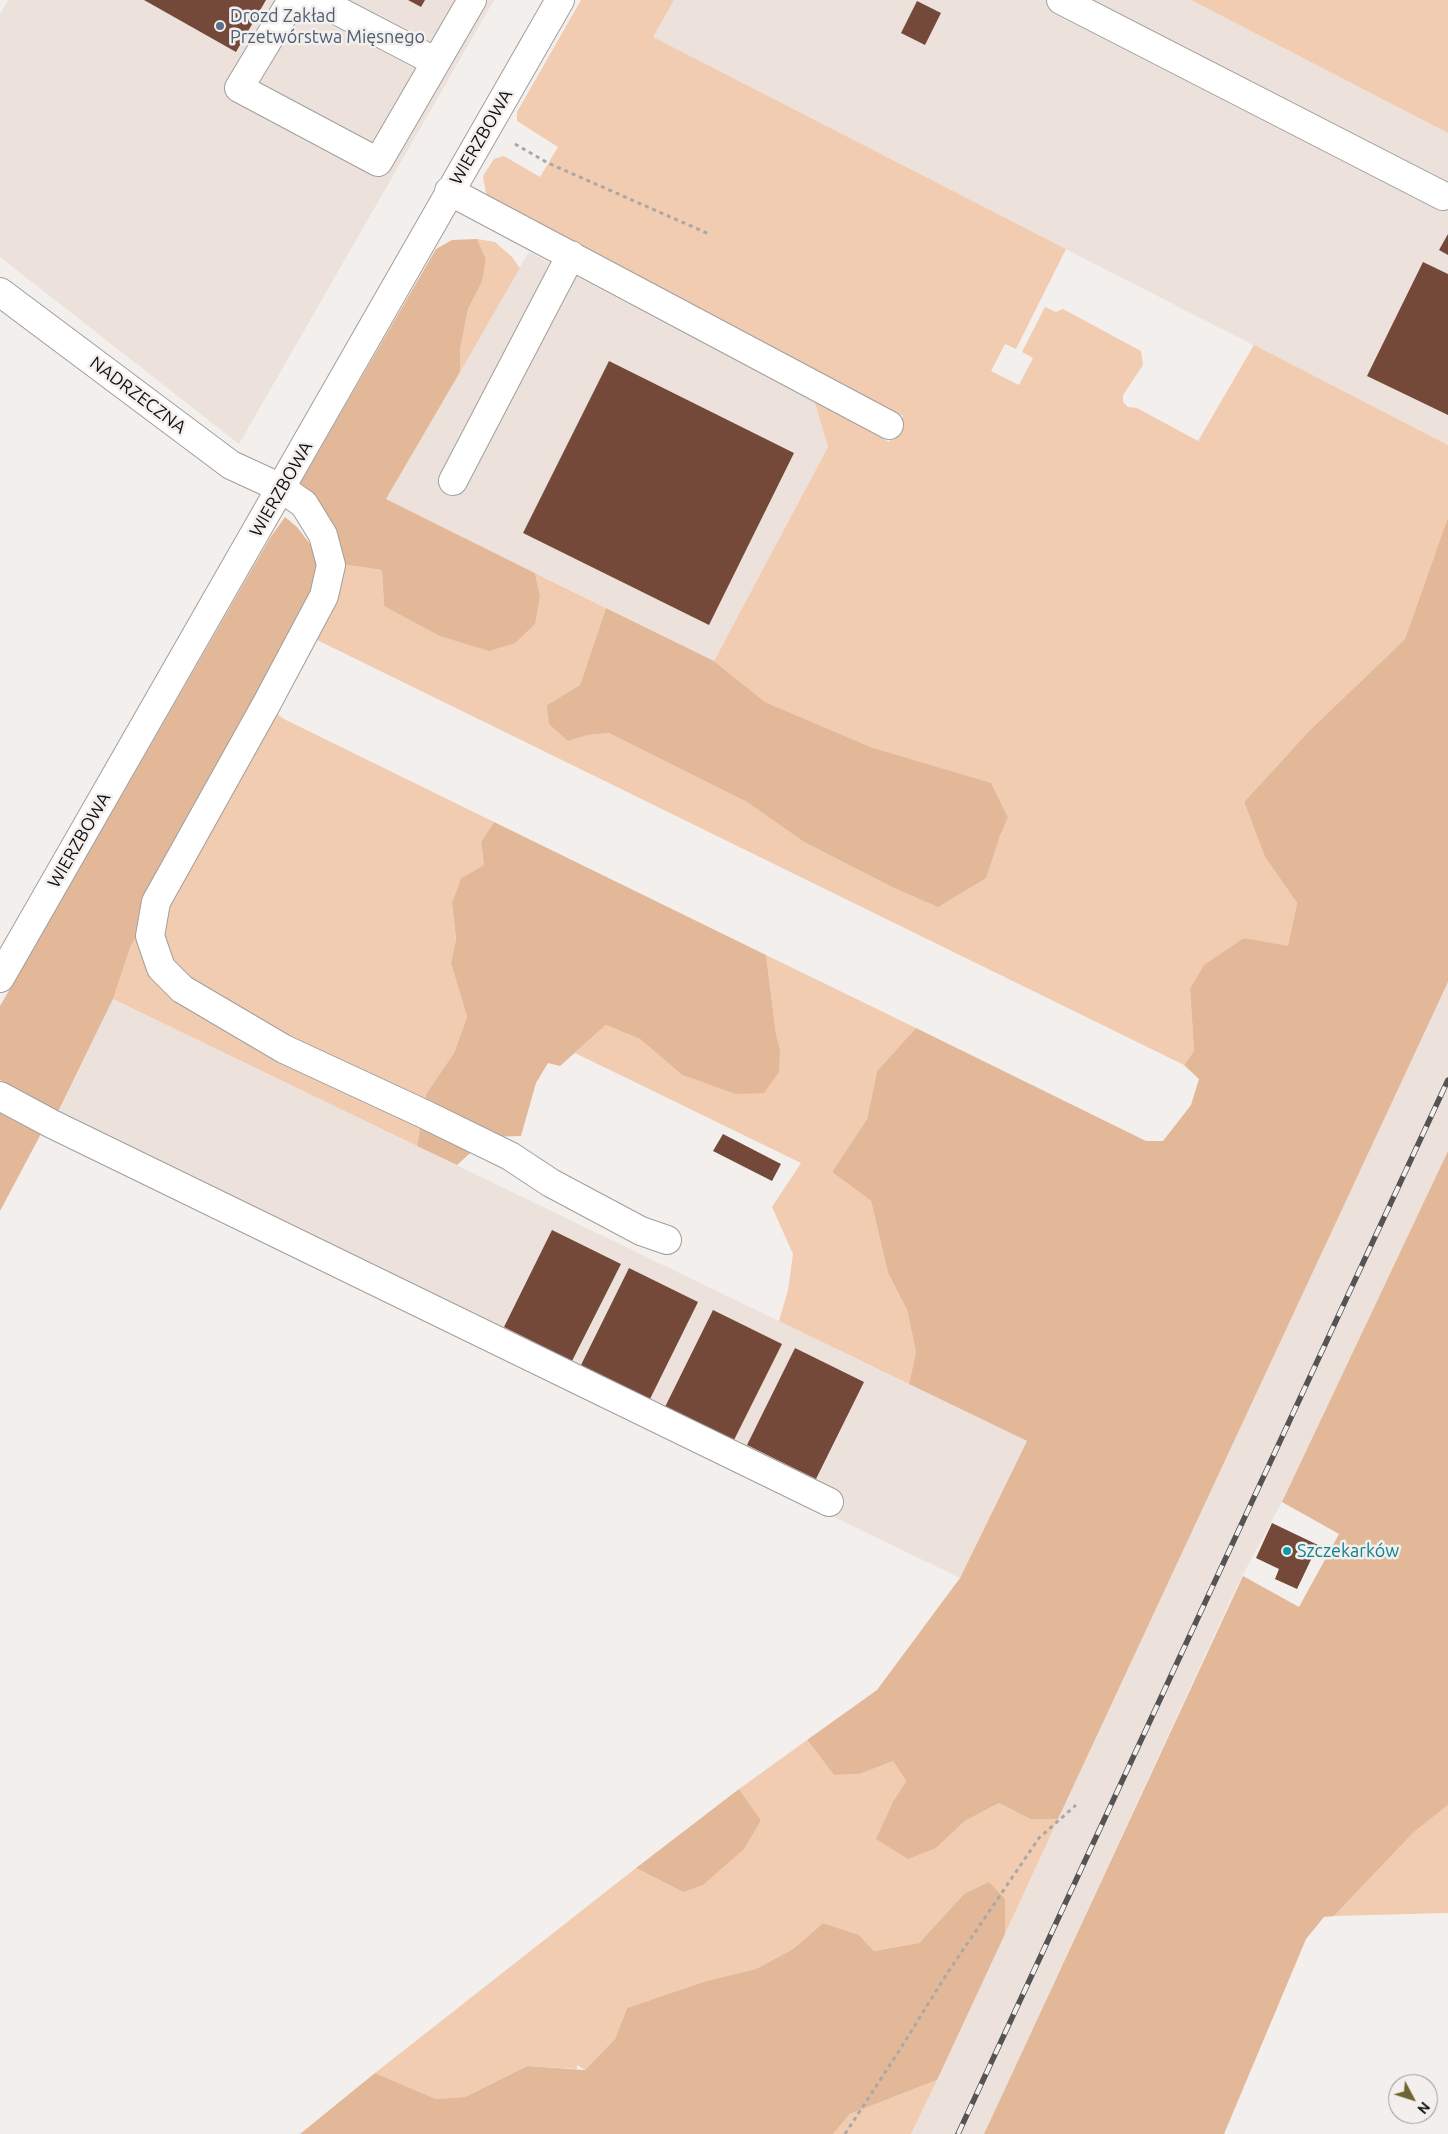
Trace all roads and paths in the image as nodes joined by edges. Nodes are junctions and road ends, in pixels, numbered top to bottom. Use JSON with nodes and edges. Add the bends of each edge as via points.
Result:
{"nodes":[{"id":1,"x":292,"y":0,"type":"edge"},
{"id":2,"x":317,"y":0,"type":"edge"},
{"id":3,"x":472,"y":0,"type":"edge"},
{"id":4,"x":560,"y":0,"type":"edge"},
{"id":5,"x":1061,"y":0,"type":"edge"},
{"id":6,"x":436,"y":62,"type":"junction"},
{"id":7,"x":486,"y":127,"type":"junction"},
{"id":8,"x":449,"y":192,"type":"junction"},
{"id":9,"x":1443,"y":196,"type":"dead end"},
{"id":10,"x":709,"y":234,"type":"dead end"},
{"id":11,"x":571,"y":255,"type":"junction"},
{"id":12,"x":0,"y":292,"type":"edge"},
{"id":13,"x":889,"y":425,"type":"dead end"},
{"id":14,"x":453,"y":481,"type":"dead end"},
{"id":15,"x":281,"y":488,"type":"junction"},
{"id":16,"x":0,"y":978,"type":"edge"},
{"id":17,"x":0,"y":1096,"type":"edge"},
{"id":18,"x":667,"y":1240,"type":"dead end"},
{"id":19,"x":829,"y":1502,"type":"dead end"},
{"id":20,"x":1076,"y":1805,"type":"dead end"},
{"id":21,"x":845,"y":2134,"type":"edge"}],
"edges":[{"from":1,"to":6,"type":"street","via":[[239,88],[378,162]]},
{"from":2,"to":6,"type":"street"},
{"from":3,"to":6,"type":"street"},
{"from":4,"to":7,"type":"street","name":"WIERZBOWA"},
{"from":5,"to":9,"type":"street"},
{"from":7,"to":8,"type":"street","name":"WIERZBOWA"},
{"from":7,"to":10,"type":"path","via":[[548,163]]},
{"from":8,"to":11,"type":"street"},
{"from":8,"to":15,"type":"street","name":"WIERZBOWA"},
{"from":11,"to":13,"type":"street"},
{"from":11,"to":14,"type":"street"},
{"from":12,"to":15,"type":"street","name":"NADRZECZNA","via":[[231,465]]},
{"from":15,"to":16,"type":"street","name":"WIERZBOWA"},
{"from":15,"to":18,"type":"street","name":"NADRZECZNA","via":[[304,504],[322,534],[331,565],[324,596],[156,902],[150,936],[161,968],[182,989],[284,1049],[510,1156],[551,1183],[641,1231]]},
{"from":17,"to":19,"type":"street","via":[[61,1129]]},
{"from":20,"to":21,"type":"path","via":[[1039,1838],[946,1975]]}]}
